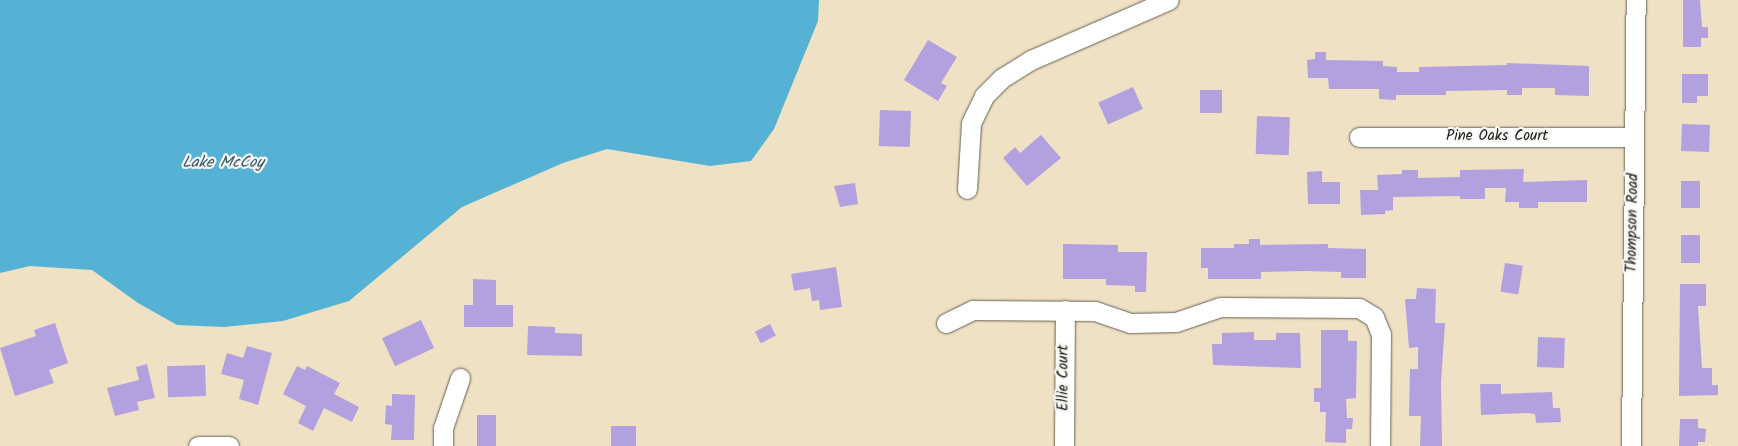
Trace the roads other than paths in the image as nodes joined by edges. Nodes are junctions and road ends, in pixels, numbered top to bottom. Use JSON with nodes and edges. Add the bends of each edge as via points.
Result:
{"nodes":[{"id":1,"x":1169,"y":0,"type":"edge"},
{"id":2,"x":1636,"y":0,"type":"edge"},
{"id":3,"x":1359,"y":137,"type":"dead end"},
{"id":4,"x":1634,"y":137,"type":"junction"},
{"id":5,"x":967,"y":189,"type":"dead end"},
{"id":6,"x":1065,"y":310,"type":"junction"},
{"id":7,"x":946,"y":323,"type":"dead end"},
{"id":8,"x":460,"y":378,"type":"dead end"},
{"id":9,"x":198,"y":446,"type":"edge"},
{"id":10,"x":229,"y":446,"type":"edge"},
{"id":11,"x":443,"y":446,"type":"edge"},
{"id":12,"x":1064,"y":446,"type":"edge"},
{"id":13,"x":1380,"y":446,"type":"edge"},
{"id":14,"x":1631,"y":446,"type":"edge"}],
"edges":[{"from":1,"to":5,"type":"street","via":[[1031,60],[1002,78],[984,96],[971,123]]},
{"from":2,"to":4,"type":"street","name":"Thompson Road"},
{"from":3,"to":4,"type":"street","name":"Pine Oaks Court"},
{"from":4,"to":14,"type":"street","name":"Thompson Road"},
{"from":6,"to":7,"type":"street","via":[[973,310]]},
{"from":6,"to":12,"type":"street","name":"Ellie Court"},
{"from":6,"to":13,"type":"street","via":[[1095,311],[1130,323],[1176,322],[1220,307],[1359,308],[1374,317],[1382,334]]},
{"from":8,"to":11,"type":"street","via":[[443,428]]},
{"from":9,"to":10,"type":"street"}]}
